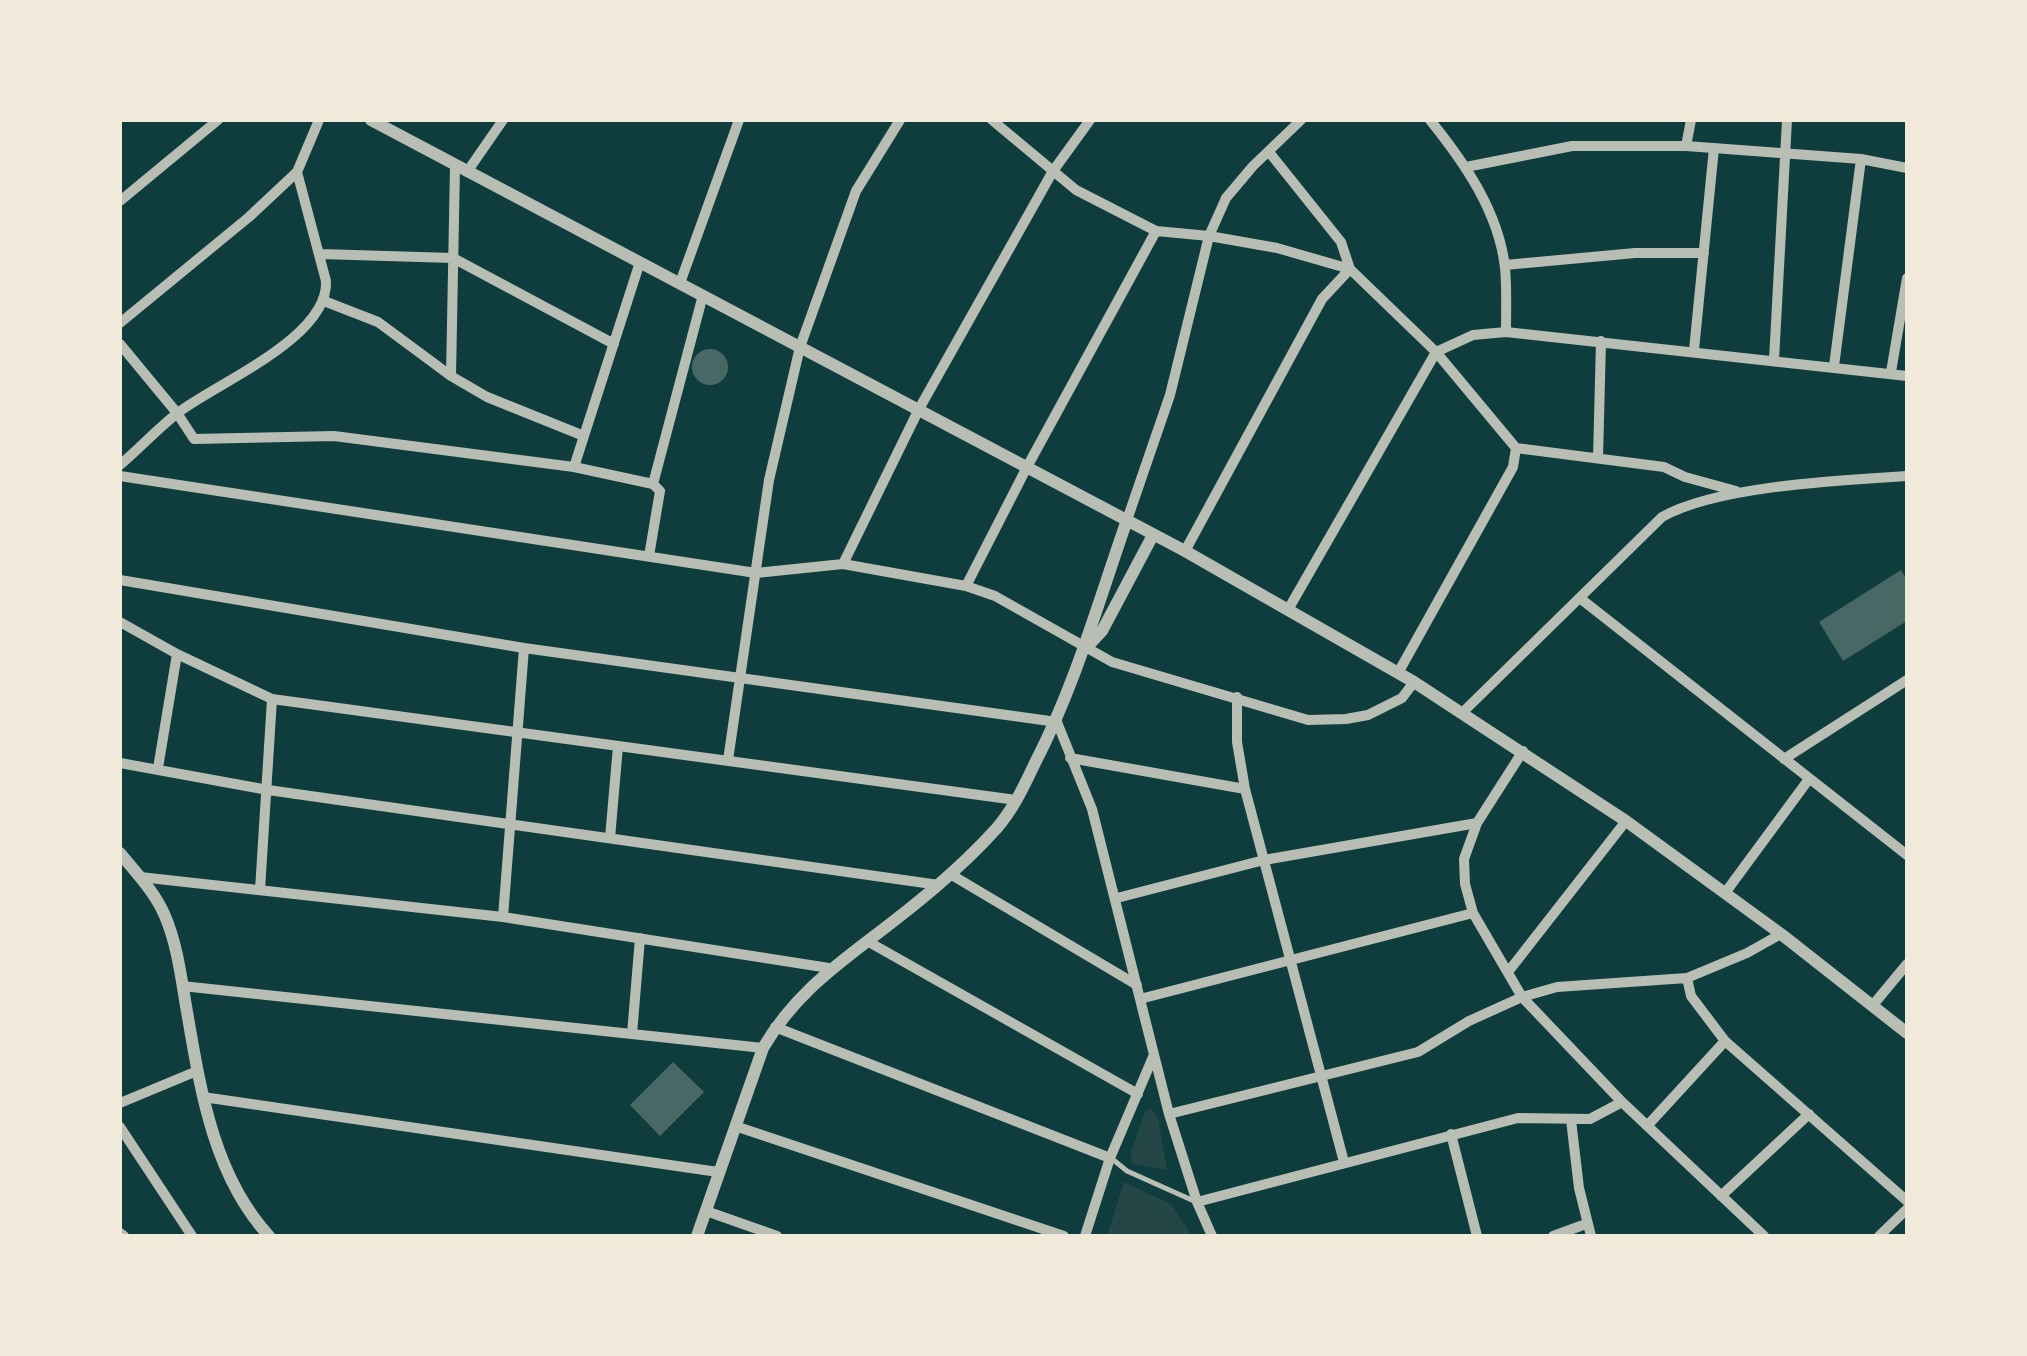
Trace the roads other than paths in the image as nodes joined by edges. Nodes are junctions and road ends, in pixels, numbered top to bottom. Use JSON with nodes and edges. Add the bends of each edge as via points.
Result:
{"nodes":[{"id":1,"x":218,"y":120,"type":"edge"},
{"id":2,"x":319,"y":120,"type":"edge"},
{"id":3,"x":371,"y":120,"type":"edge"},
{"id":4,"x":504,"y":120,"type":"edge"},
{"id":5,"x":739,"y":120,"type":"edge"},
{"id":6,"x":885,"y":120,"type":"edge"},
{"id":7,"x":992,"y":120,"type":"edge"},
{"id":8,"x":1090,"y":120,"type":"edge"},
{"id":9,"x":1301,"y":120,"type":"edge"},
{"id":10,"x":1430,"y":120,"type":"edge"},
{"id":11,"x":1691,"y":120,"type":"edge"},
{"id":12,"x":1787,"y":120,"type":"edge"},
{"id":13,"x":898,"y":124,"type":"edge"},
{"id":14,"x":1686,"y":146,"type":"junction"},
{"id":15,"x":1714,"y":148,"type":"junction"},
{"id":16,"x":1269,"y":152,"type":"junction"},
{"id":17,"x":1784,"y":154,"type":"junction"},
{"id":18,"x":1861,"y":160,"type":"junction"},
{"id":19,"x":1466,"y":166,"type":"junction"},
{"id":20,"x":1907,"y":168,"type":"edge"},
{"id":21,"x":461,"y":169,"type":"junction"},
{"id":22,"x":1053,"y":171,"type":"junction"},
{"id":23,"x":297,"y":172,"type":"junction"},
{"id":24,"x":120,"y":201,"type":"edge"},
{"id":25,"x":1156,"y":231,"type":"junction"},
{"id":26,"x":1209,"y":236,"type":"junction"},
{"id":27,"x":1704,"y":252,"type":"junction"},
{"id":28,"x":320,"y":254,"type":"junction"},
{"id":29,"x":453,"y":258,"type":"junction"},
{"id":30,"x":640,"y":262,"type":"junction"},
{"id":31,"x":1505,"y":265,"type":"junction"},
{"id":32,"x":1350,"y":269,"type":"junction"},
{"id":33,"x":1907,"y":278,"type":"edge"},
{"id":34,"x":680,"y":282,"type":"junction"},
{"id":35,"x":703,"y":294,"type":"junction"},
{"id":36,"x":324,"y":301,"type":"junction"},
{"id":37,"x":120,"y":323,"type":"edge"},
{"id":38,"x":1506,"y":332,"type":"junction"},
{"id":39,"x":1601,"y":342,"type":"junction"},
{"id":40,"x":120,"y":344,"type":"edge"},
{"id":41,"x":614,"y":344,"type":"junction"},
{"id":42,"x":800,"y":348,"type":"junction"},
{"id":43,"x":1694,"y":350,"type":"junction"},
{"id":44,"x":1436,"y":352,"type":"junction"},
{"id":45,"x":1774,"y":360,"type":"junction"},
{"id":46,"x":1834,"y":366,"type":"junction"},
{"id":47,"x":1890,"y":372,"type":"junction"},
{"id":48,"x":451,"y":376,"type":"junction"},
{"id":49,"x":1907,"y":376,"type":"edge"},
{"id":50,"x":919,"y":409,"type":"junction"},
{"id":51,"x":178,"y":414,"type":"junction"},
{"id":52,"x":584,"y":436,"type":"junction"},
{"id":53,"x":1516,"y":448,"type":"junction"},
{"id":54,"x":1598,"y":458,"type":"junction"},
{"id":55,"x":120,"y":465,"type":"edge"},
{"id":56,"x":574,"y":467,"type":"junction"},
{"id":57,"x":1027,"y":467,"type":"junction"},
{"id":58,"x":120,"y":476,"type":"edge"},
{"id":59,"x":1907,"y":476,"type":"edge"},
{"id":60,"x":653,"y":484,"type":"junction"},
{"id":61,"x":1741,"y":493,"type":"junction"},
{"id":62,"x":1127,"y":520,"type":"junction"},
{"id":63,"x":1153,"y":535,"type":"junction"},
{"id":64,"x":1185,"y":551,"type":"junction"},
{"id":65,"x":649,"y":556,"type":"junction"},
{"id":66,"x":843,"y":564,"type":"junction"},
{"id":67,"x":756,"y":573,"type":"junction"},
{"id":68,"x":120,"y":580,"type":"edge"},
{"id":69,"x":966,"y":586,"type":"junction"},
{"id":70,"x":1581,"y":599,"type":"junction"},
{"id":71,"x":1289,"y":608,"type":"junction"},
{"id":72,"x":120,"y":622,"type":"edge"},
{"id":73,"x":524,"y":648,"type":"junction"},
{"id":74,"x":1086,"y":648,"type":"junction"},
{"id":75,"x":177,"y":654,"type":"junction"},
{"id":76,"x":1398,"y":673,"type":"junction"},
{"id":77,"x":740,"y":676,"type":"junction"},
{"id":78,"x":1907,"y":680,"type":"edge"},
{"id":79,"x":1414,"y":682,"type":"junction"},
{"id":80,"x":1238,"y":697,"type":"junction"},
{"id":81,"x":272,"y":699,"type":"junction"},
{"id":82,"x":1462,"y":713,"type":"junction"},
{"id":83,"x":1057,"y":722,"type":"junction"},
{"id":84,"x":515,"y":734,"type":"junction"},
{"id":85,"x":618,"y":746,"type":"junction"},
{"id":86,"x":1523,"y":750,"type":"junction"},
{"id":87,"x":1070,"y":758,"type":"junction"},
{"id":88,"x":1784,"y":759,"type":"junction"},
{"id":89,"x":728,"y":760,"type":"junction"},
{"id":90,"x":120,"y":763,"type":"edge"},
{"id":91,"x":158,"y":768,"type":"junction"},
{"id":92,"x":1810,"y":779,"type":"junction"},
{"id":93,"x":1246,"y":789,"type":"junction"},
{"id":94,"x":268,"y":790,"type":"junction"},
{"id":95,"x":1016,"y":800,"type":"junction"},
{"id":96,"x":1626,"y":820,"type":"junction"},
{"id":97,"x":1477,"y":823,"type":"junction"},
{"id":98,"x":510,"y":824,"type":"junction"},
{"id":99,"x":610,"y":838,"type":"junction"},
{"id":100,"x":120,"y":853,"type":"edge"},
{"id":101,"x":1907,"y":856,"type":"edge"},
{"id":102,"x":1264,"y":860,"type":"junction"},
{"id":103,"x":950,"y":874,"type":"junction"},
{"id":104,"x":140,"y":877,"type":"junction"},
{"id":105,"x":938,"y":885,"type":"junction"},
{"id":106,"x":260,"y":890,"type":"junction"},
{"id":107,"x":1725,"y":893,"type":"junction"},
{"id":108,"x":1117,"y":898,"type":"junction"},
{"id":109,"x":1474,"y":913,"type":"junction"},
{"id":110,"x":502,"y":917,"type":"junction"},
{"id":111,"x":1781,"y":934,"type":"junction"},
{"id":112,"x":640,"y":938,"type":"junction"},
{"id":113,"x":868,"y":942,"type":"junction"},
{"id":114,"x":1293,"y":962,"type":"junction"},
{"id":115,"x":1907,"y":964,"type":"edge"},
{"id":116,"x":830,"y":968,"type":"junction"},
{"id":117,"x":1508,"y":972,"type":"junction"},
{"id":118,"x":1686,"y":978,"type":"junction"},
{"id":119,"x":182,"y":986,"type":"junction"},
{"id":120,"x":1138,"y":986,"type":"junction"},
{"id":121,"x":1522,"y":997,"type":"junction"},
{"id":122,"x":1140,"y":998,"type":"junction"},
{"id":123,"x":1873,"y":1005,"type":"junction"},
{"id":124,"x":775,"y":1027,"type":"junction"},
{"id":125,"x":1907,"y":1032,"type":"edge"},
{"id":126,"x":632,"y":1034,"type":"junction"},
{"id":127,"x":1724,"y":1040,"type":"junction"},
{"id":128,"x":763,"y":1048,"type":"junction"},
{"id":129,"x":1153,"y":1057,"type":"junction"},
{"id":130,"x":197,"y":1070,"type":"junction"},
{"id":131,"x":1324,"y":1078,"type":"junction"},
{"id":132,"x":1138,"y":1094,"type":"junction"},
{"id":133,"x":202,"y":1097,"type":"junction"},
{"id":134,"x":1622,"y":1102,"type":"junction"},
{"id":135,"x":120,"y":1103,"type":"edge"},
{"id":136,"x":1169,"y":1114,"type":"junction"},
{"id":137,"x":1809,"y":1114,"type":"junction"},
{"id":138,"x":1571,"y":1120,"type":"junction"},
{"id":139,"x":736,"y":1126,"type":"junction"},
{"id":140,"x":1647,"y":1126,"type":"junction"},
{"id":141,"x":120,"y":1127,"type":"edge"},
{"id":142,"x":1451,"y":1134,"type":"junction"},
{"id":143,"x":1110,"y":1158,"type":"junction"},
{"id":144,"x":1344,"y":1162,"type":"junction"},
{"id":145,"x":718,"y":1172,"type":"junction"},
{"id":146,"x":1722,"y":1196,"type":"junction"},
{"id":147,"x":1907,"y":1201,"type":"edge"},
{"id":148,"x":1197,"y":1202,"type":"junction"},
{"id":149,"x":1907,"y":1209,"type":"edge"},
{"id":150,"x":706,"y":1211,"type":"junction"},
{"id":151,"x":1586,"y":1224,"type":"junction"},
{"id":152,"x":193,"y":1236,"type":"edge"},
{"id":153,"x":269,"y":1236,"type":"edge"},
{"id":154,"x":697,"y":1236,"type":"edge"},
{"id":155,"x":778,"y":1236,"type":"edge"},
{"id":156,"x":1064,"y":1236,"type":"edge"},
{"id":157,"x":1085,"y":1236,"type":"edge"},
{"id":158,"x":1212,"y":1236,"type":"edge"},
{"id":159,"x":1477,"y":1236,"type":"edge"},
{"id":160,"x":1553,"y":1236,"type":"edge"},
{"id":161,"x":1591,"y":1236,"type":"edge"},
{"id":162,"x":1764,"y":1236,"type":"edge"},
{"id":163,"x":1878,"y":1236,"type":"edge"}],
"edges":[{"from":1,"to":24,"type":"street"},
{"from":2,"to":23,"type":"street"},
{"from":3,"to":21,"type":"street"},
{"from":4,"to":21,"type":"street"},
{"from":5,"to":34,"type":"street"},
{"from":6,"to":13,"type":"street"},
{"from":7,"to":22,"type":"street"},
{"from":8,"to":22,"type":"street"},
{"from":9,"to":16,"type":"street"},
{"from":10,"to":19,"type":"street"},
{"from":11,"to":14,"type":"street"},
{"from":12,"to":17,"type":"street"},
{"from":13,"to":42,"type":"street","via":[[856,191]]},
{"from":14,"to":15,"type":"street"},
{"from":14,"to":19,"type":"street","via":[[1572,146]]},
{"from":15,"to":17,"type":"street"},
{"from":15,"to":27,"type":"street"},
{"from":16,"to":26,"type":"street","via":[[1226,198]]},
{"from":16,"to":32,"type":"street","via":[[1342,242]]},
{"from":17,"to":18,"type":"street"},
{"from":17,"to":45,"type":"street"},
{"from":18,"to":20,"type":"street"},
{"from":18,"to":46,"type":"street"},
{"from":19,"to":31,"type":"street","via":[[1493,220]]},
{"from":21,"to":29,"type":"street"},
{"from":21,"to":30,"type":"street"},
{"from":22,"to":25,"type":"street"},
{"from":22,"to":50,"type":"street"},
{"from":23,"to":28,"type":"street"},
{"from":23,"to":37,"type":"street"},
{"from":25,"to":26,"type":"street"},
{"from":25,"to":57,"type":"street"},
{"from":26,"to":32,"type":"street"},
{"from":26,"to":62,"type":"street","via":[[1170,395]]},
{"from":27,"to":31,"type":"street"},
{"from":27,"to":43,"type":"street"},
{"from":28,"to":29,"type":"street"},
{"from":28,"to":36,"type":"street"},
{"from":29,"to":41,"type":"street"},
{"from":29,"to":48,"type":"street"},
{"from":30,"to":34,"type":"street"},
{"from":30,"to":41,"type":"street"},
{"from":31,"to":38,"type":"street"},
{"from":32,"to":44,"type":"street"},
{"from":32,"to":64,"type":"street","via":[[1322,298]]},
{"from":33,"to":47,"type":"street"},
{"from":34,"to":35,"type":"street"},
{"from":35,"to":42,"type":"street"},
{"from":35,"to":60,"type":"street"},
{"from":36,"to":48,"type":"street","via":[[378,322]]},
{"from":36,"to":51,"type":"street","via":[[284,344]]},
{"from":38,"to":39,"type":"street"},
{"from":38,"to":44,"type":"street","via":[[1473,335]]},
{"from":39,"to":43,"type":"street"},
{"from":39,"to":54,"type":"street"},
{"from":40,"to":51,"type":"street"},
{"from":41,"to":52,"type":"street"},
{"from":42,"to":50,"type":"street"},
{"from":42,"to":67,"type":"street","via":[[769,480]]},
{"from":43,"to":45,"type":"street"},
{"from":44,"to":53,"type":"street"},
{"from":44,"to":71,"type":"street"},
{"from":45,"to":46,"type":"street"},
{"from":46,"to":47,"type":"street"},
{"from":47,"to":49,"type":"street"},
{"from":48,"to":52,"type":"street"},
{"from":50,"to":57,"type":"street"},
{"from":50,"to":66,"type":"street"},
{"from":51,"to":55,"type":"street"},
{"from":51,"to":56,"type":"street","via":[[194,439],[334,436]]},
{"from":52,"to":56,"type":"street"},
{"from":53,"to":54,"type":"street"},
{"from":53,"to":76,"type":"street","via":[[1513,467]]},
{"from":54,"to":61,"type":"street","via":[[1664,466]]},
{"from":56,"to":60,"type":"street"},
{"from":57,"to":62,"type":"street"},
{"from":57,"to":69,"type":"street"},
{"from":58,"to":65,"type":"street"},
{"from":59,"to":61,"type":"street"},
{"from":60,"to":65,"type":"street","via":[[660,491]]},
{"from":61,"to":70,"type":"street","via":[[1662,517]]},
{"from":62,"to":63,"type":"street"},
{"from":62,"to":74,"type":"street"},
{"from":63,"to":64,"type":"street"},
{"from":63,"to":74,"type":"street","via":[[1102,631]]},
{"from":64,"to":71,"type":"street"},
{"from":65,"to":67,"type":"street"},
{"from":66,"to":67,"type":"street"},
{"from":66,"to":69,"type":"street"},
{"from":67,"to":77,"type":"street"},
{"from":68,"to":73,"type":"street"},
{"from":69,"to":74,"type":"street"},
{"from":70,"to":82,"type":"street"},
{"from":70,"to":88,"type":"street"},
{"from":71,"to":76,"type":"street"},
{"from":72,"to":75,"type":"street"},
{"from":73,"to":77,"type":"street"},
{"from":73,"to":84,"type":"street"},
{"from":74,"to":80,"type":"street","via":[[1112,662]]},
{"from":74,"to":83,"type":"street"},
{"from":75,"to":81,"type":"street"},
{"from":75,"to":91,"type":"street"},
{"from":76,"to":79,"type":"street"},
{"from":77,"to":83,"type":"street"},
{"from":77,"to":89,"type":"street"},
{"from":78,"to":88,"type":"street"},
{"from":79,"to":80,"type":"street","via":[[1385,708],[1346,719],[1308,720]]},
{"from":79,"to":82,"type":"street"},
{"from":80,"to":93,"type":"street"},
{"from":81,"to":84,"type":"street"},
{"from":81,"to":94,"type":"street"},
{"from":82,"to":86,"type":"street"},
{"from":83,"to":87,"type":"street"},
{"from":83,"to":95,"type":"street"},
{"from":84,"to":85,"type":"street"},
{"from":84,"to":98,"type":"street"},
{"from":85,"to":89,"type":"street"},
{"from":85,"to":99,"type":"street"},
{"from":86,"to":96,"type":"street"},
{"from":86,"to":97,"type":"street"},
{"from":87,"to":93,"type":"street"},
{"from":87,"to":108,"type":"street"},
{"from":88,"to":92,"type":"street"},
{"from":89,"to":95,"type":"street"},
{"from":90,"to":91,"type":"street"},
{"from":91,"to":94,"type":"street"},
{"from":92,"to":101,"type":"street"},
{"from":92,"to":107,"type":"street"},
{"from":93,"to":102,"type":"street"},
{"from":94,"to":98,"type":"street"},
{"from":94,"to":106,"type":"street"},
{"from":95,"to":103,"type":"street"},
{"from":96,"to":107,"type":"street"},
{"from":96,"to":117,"type":"street"},
{"from":97,"to":102,"type":"street"},
{"from":97,"to":109,"type":"street","via":[[1464,859]]},
{"from":98,"to":99,"type":"street"},
{"from":98,"to":110,"type":"street"},
{"from":99,"to":105,"type":"street"},
{"from":100,"to":104,"type":"street"},
{"from":102,"to":108,"type":"street"},
{"from":102,"to":114,"type":"street"},
{"from":103,"to":105,"type":"street"},
{"from":103,"to":120,"type":"street"},
{"from":104,"to":106,"type":"street"},
{"from":104,"to":119,"type":"street","via":[[164,914]]},
{"from":105,"to":113,"type":"street"},
{"from":106,"to":110,"type":"street"},
{"from":107,"to":111,"type":"street"},
{"from":108,"to":120,"type":"street"},
{"from":109,"to":114,"type":"street"},
{"from":109,"to":117,"type":"street"},
{"from":110,"to":112,"type":"street"},
{"from":111,"to":118,"type":"street"},
{"from":111,"to":123,"type":"street"},
{"from":112,"to":116,"type":"street"},
{"from":112,"to":126,"type":"street"},
{"from":113,"to":116,"type":"street"},
{"from":113,"to":132,"type":"street"},
{"from":114,"to":122,"type":"street"},
{"from":114,"to":131,"type":"street"},
{"from":115,"to":123,"type":"street"},
{"from":116,"to":124,"type":"street"},
{"from":117,"to":121,"type":"street"},
{"from":118,"to":121,"type":"street","via":[[1557,987]]},
{"from":118,"to":127,"type":"street","via":[[1691,996]]},
{"from":119,"to":126,"type":"street"},
{"from":119,"to":130,"type":"street"},
{"from":120,"to":122,"type":"street"},
{"from":121,"to":131,"type":"street","via":[[1418,1052]]},
{"from":121,"to":134,"type":"street"},
{"from":122,"to":129,"type":"street"},
{"from":123,"to":125,"type":"street"},
{"from":124,"to":128,"type":"street"},
{"from":124,"to":143,"type":"street"},
{"from":126,"to":128,"type":"street"},
{"from":127,"to":137,"type":"street"},
{"from":127,"to":140,"type":"street"},
{"from":128,"to":139,"type":"street"},
{"from":129,"to":132,"type":"street"},
{"from":129,"to":136,"type":"street"},
{"from":130,"to":133,"type":"street"},
{"from":130,"to":135,"type":"street"},
{"from":131,"to":136,"type":"street"},
{"from":131,"to":144,"type":"street"},
{"from":132,"to":143,"type":"street"},
{"from":133,"to":145,"type":"street"},
{"from":133,"to":153,"type":"street","via":[[232,1182]]},
{"from":134,"to":138,"type":"street","via":[[1590,1119]]},
{"from":134,"to":140,"type":"street"},
{"from":136,"to":148,"type":"street"},
{"from":137,"to":146,"type":"street"},
{"from":137,"to":147,"type":"street"},
{"from":138,"to":142,"type":"street","via":[[1518,1118]]},
{"from":138,"to":151,"type":"street"},
{"from":139,"to":145,"type":"street"},
{"from":139,"to":156,"type":"street"},
{"from":140,"to":146,"type":"street"},
{"from":141,"to":152,"type":"street"},
{"from":142,"to":144,"type":"street"},
{"from":142,"to":159,"type":"street"},
{"from":143,"to":148,"type":"lane"},
{"from":143,"to":157,"type":"street"},
{"from":144,"to":148,"type":"street"},
{"from":145,"to":150,"type":"street"},
{"from":146,"to":162,"type":"street"},
{"from":148,"to":158,"type":"street"},
{"from":149,"to":163,"type":"street"},
{"from":150,"to":154,"type":"street"},
{"from":150,"to":155,"type":"street"},
{"from":151,"to":160,"type":"street"},
{"from":151,"to":161,"type":"street"}]}
